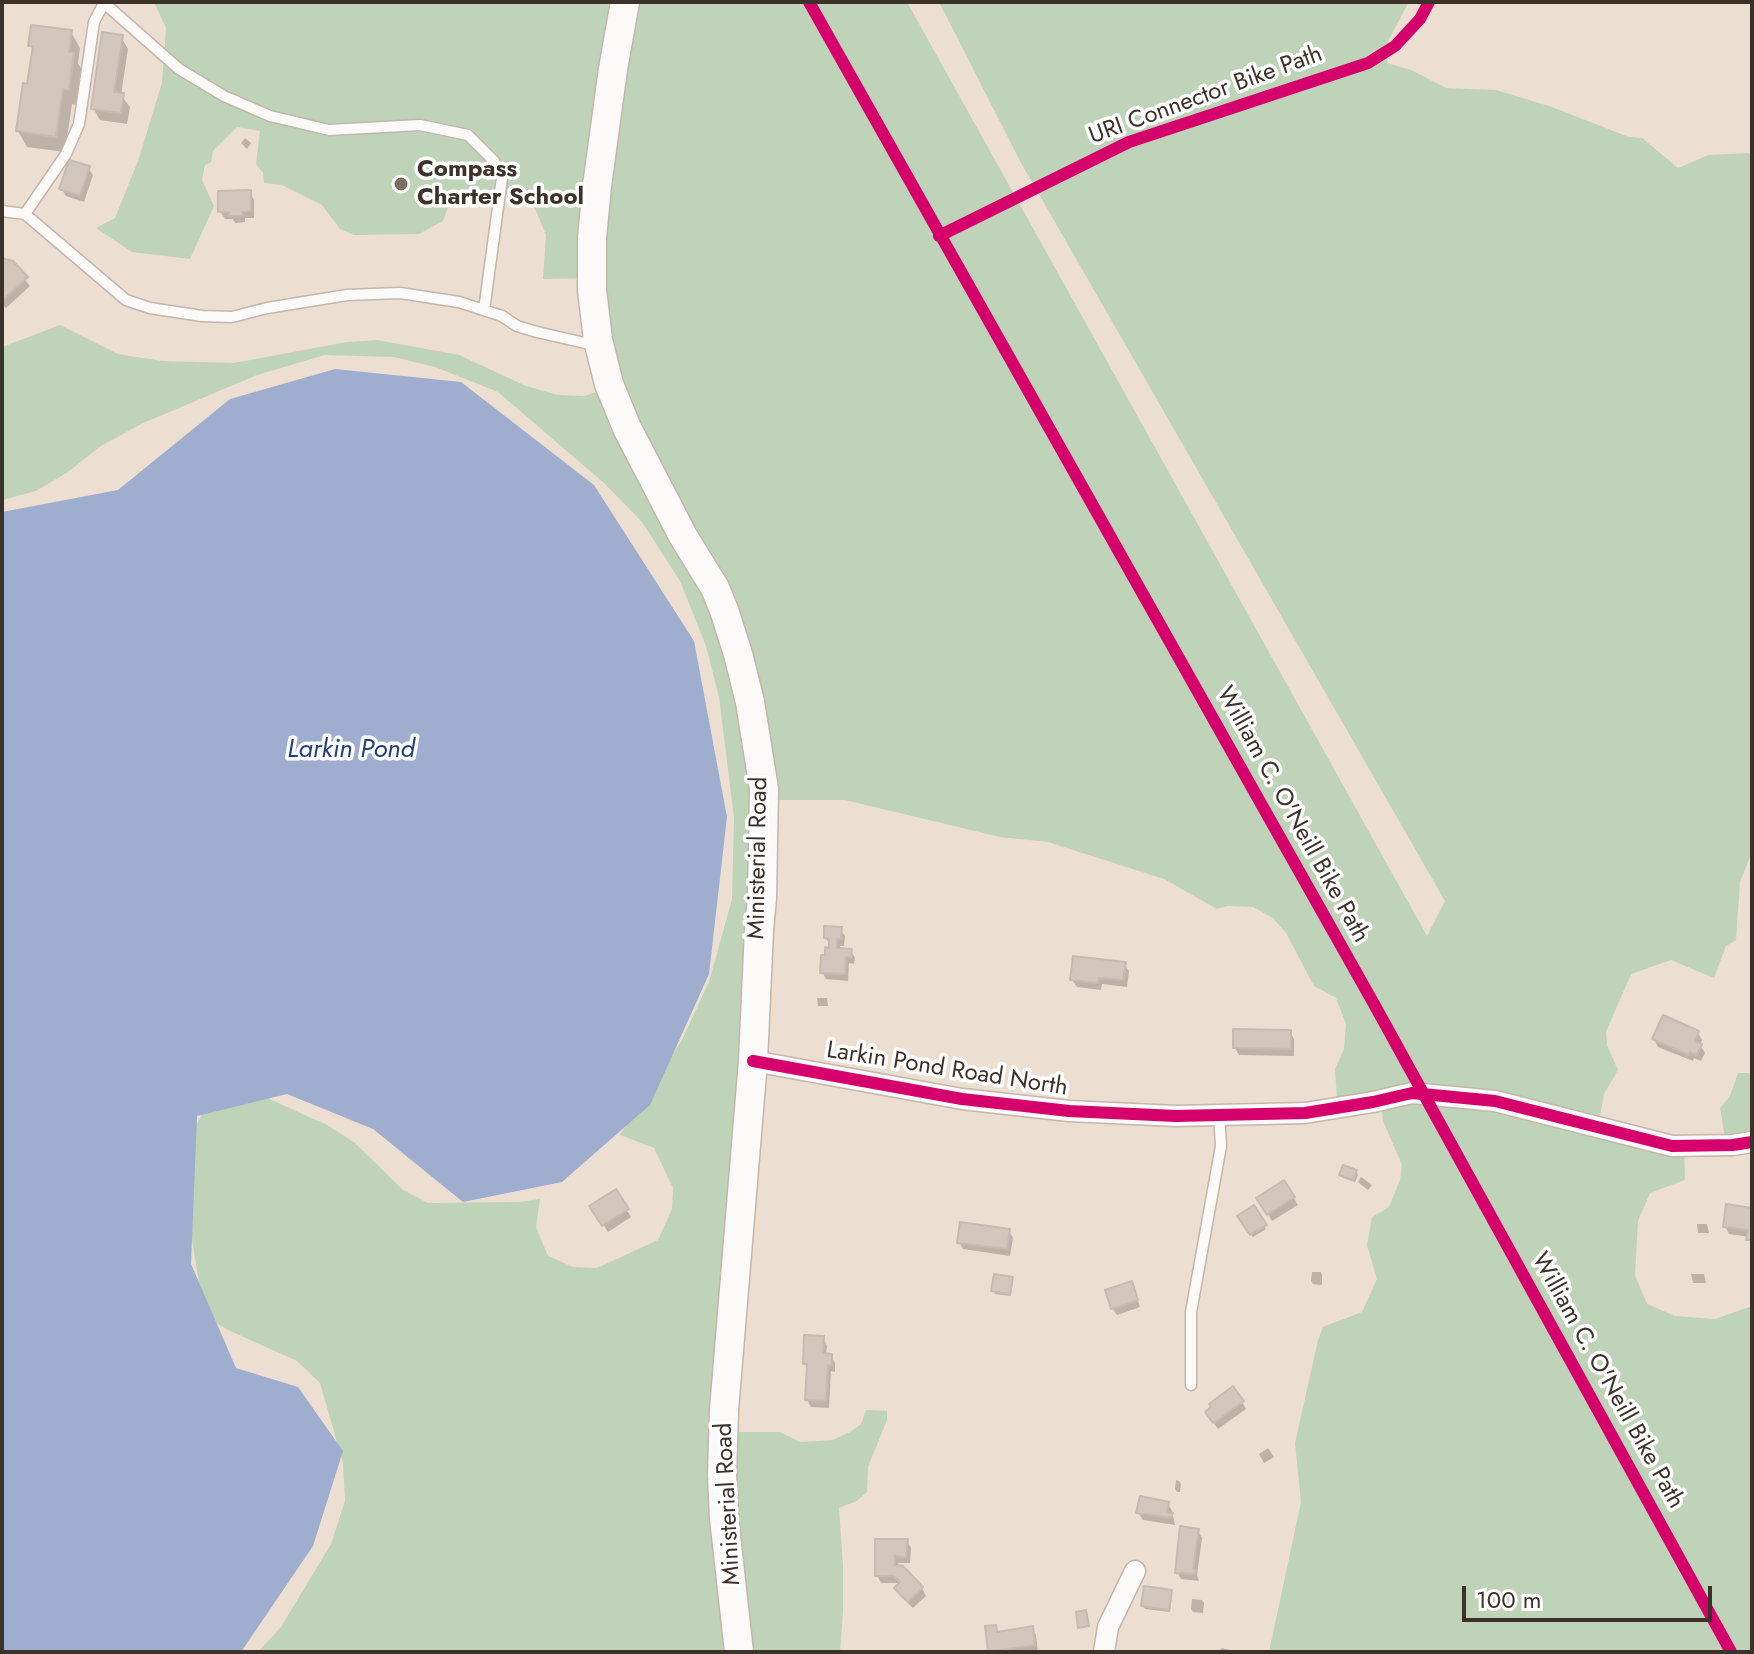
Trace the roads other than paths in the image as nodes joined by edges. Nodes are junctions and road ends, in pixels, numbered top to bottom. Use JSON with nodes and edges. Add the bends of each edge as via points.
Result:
{"nodes":[{"id":1,"x":104,"y":2,"type":"edge"},
{"id":2,"x":625,"y":2,"type":"edge"},
{"id":3,"x":2,"y":211,"type":"edge"},
{"id":4,"x":25,"y":214,"type":"junction"},
{"id":5,"x":484,"y":310,"type":"junction"},
{"id":6,"x":600,"y":346,"type":"junction"},
{"id":7,"x":753,"y":1061,"type":"junction"},
{"id":8,"x":1219,"y":1114,"type":"junction"},
{"id":9,"x":1752,"y":1142,"type":"edge"},
{"id":10,"x":1191,"y":1385,"type":"dead end"},
{"id":11,"x":1135,"y":1571,"type":"dead end"},
{"id":12,"x":739,"y":1652,"type":"edge"},
{"id":13,"x":1104,"y":1652,"type":"edge"}],
"edges":[{"from":1,"to":4,"type":"lane","via":[[94,22],[79,124],[66,154]]},
{"from":1,"to":5,"type":"lane","via":[[179,69],[270,116],[329,130],[420,125],[468,135],[494,161],[502,178]]},
{"from":2,"to":6,"type":"main road","name":"Ministerial Road","via":[[592,238]]},
{"from":3,"to":4,"type":"lane"},
{"from":4,"to":5,"type":"lane","via":[[126,300],[150,308],[232,317],[347,295],[400,293]]},
{"from":5,"to":6,"type":"lane","via":[[517,326]]},
{"from":6,"to":7,"type":"main road","name":"Ministerial Road","via":[[627,428],[715,588],[750,702],[764,789]]},
{"from":7,"to":8,"type":"street","name":"Larkin Pond Road North","via":[[962,1099],[1069,1111]]},
{"from":7,"to":12,"type":"main road","name":"Ministerial Road","via":[[722,1475]]},
{"from":8,"to":9,"type":"street","name":"Larkin Pond Road North","via":[[1305,1113],[1412,1093],[1495,1101],[1672,1146]]},
{"from":8,"to":10,"type":"lane","via":[[1221,1146],[1191,1312]]},
{"from":11,"to":13,"type":"street","via":[[1108,1627]]}]}
